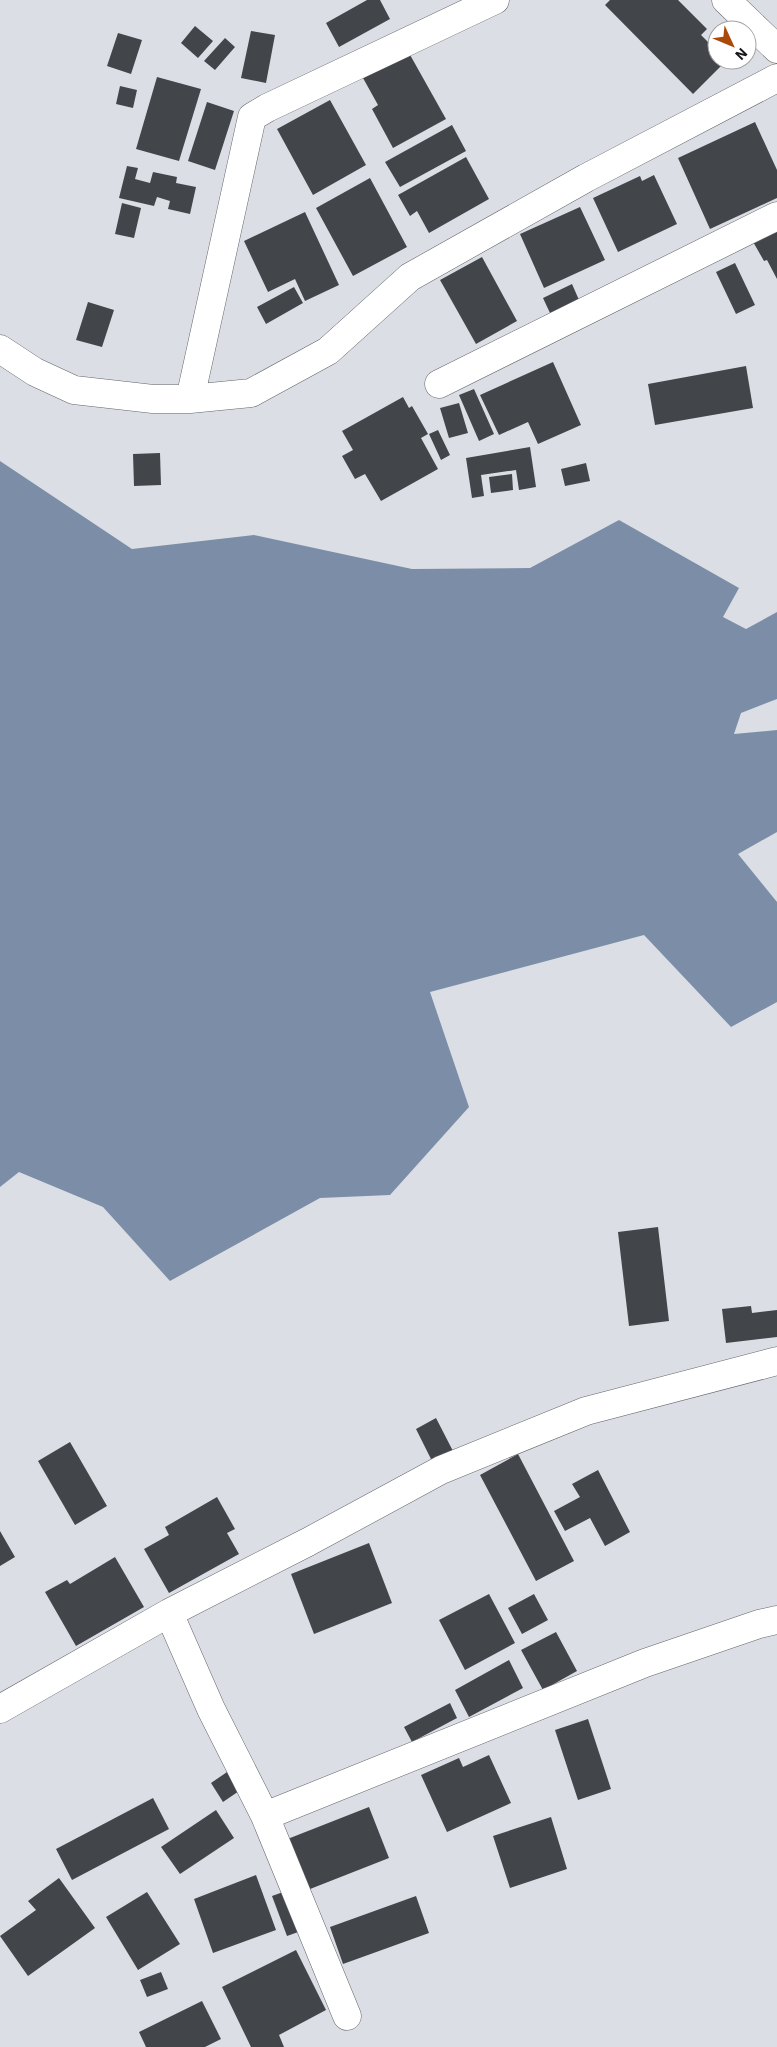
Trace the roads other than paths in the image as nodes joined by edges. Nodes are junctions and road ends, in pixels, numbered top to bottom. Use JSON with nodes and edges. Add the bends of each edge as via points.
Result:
{"nodes":[{"id":1,"x":495,"y":0,"type":"edge"},
{"id":2,"x":726,"y":0,"type":"edge"},
{"id":3,"x":776,"y":47,"type":"edge"},
{"id":4,"x":777,"y":78,"type":"edge"},
{"id":5,"x":777,"y":216,"type":"edge"},
{"id":6,"x":0,"y":349,"type":"edge"},
{"id":7,"x":439,"y":384,"type":"dead end"},
{"id":8,"x":190,"y":399,"type":"junction"},
{"id":9,"x":777,"y":1361,"type":"edge"},
{"id":10,"x":169,"y":1614,"type":"junction"},
{"id":11,"x":777,"y":1620,"type":"edge"},
{"id":12,"x":0,"y":1709,"type":"edge"},
{"id":13,"x":265,"y":1816,"type":"junction"},
{"id":14,"x":348,"y":2016,"type":"dead end"}],
"edges":[{"from":1,"to":8,"type":"street","via":[[252,117]]},
{"from":2,"to":3,"type":"street"},
{"from":4,"to":8,"type":"street","via":[[586,178],[410,277],[328,351],[282,377],[251,393]]},
{"from":5,"to":7,"type":"street"},
{"from":6,"to":8,"type":"street","via":[[35,372],[74,390],[154,399]]},
{"from":9,"to":10,"type":"street","via":[[586,1411],[440,1470]]},
{"from":10,"to":12,"type":"street"},
{"from":10,"to":13,"type":"street","via":[[211,1709]]},
{"from":11,"to":13,"type":"street","via":[[645,1664]]},
{"from":13,"to":14,"type":"street"}]}
